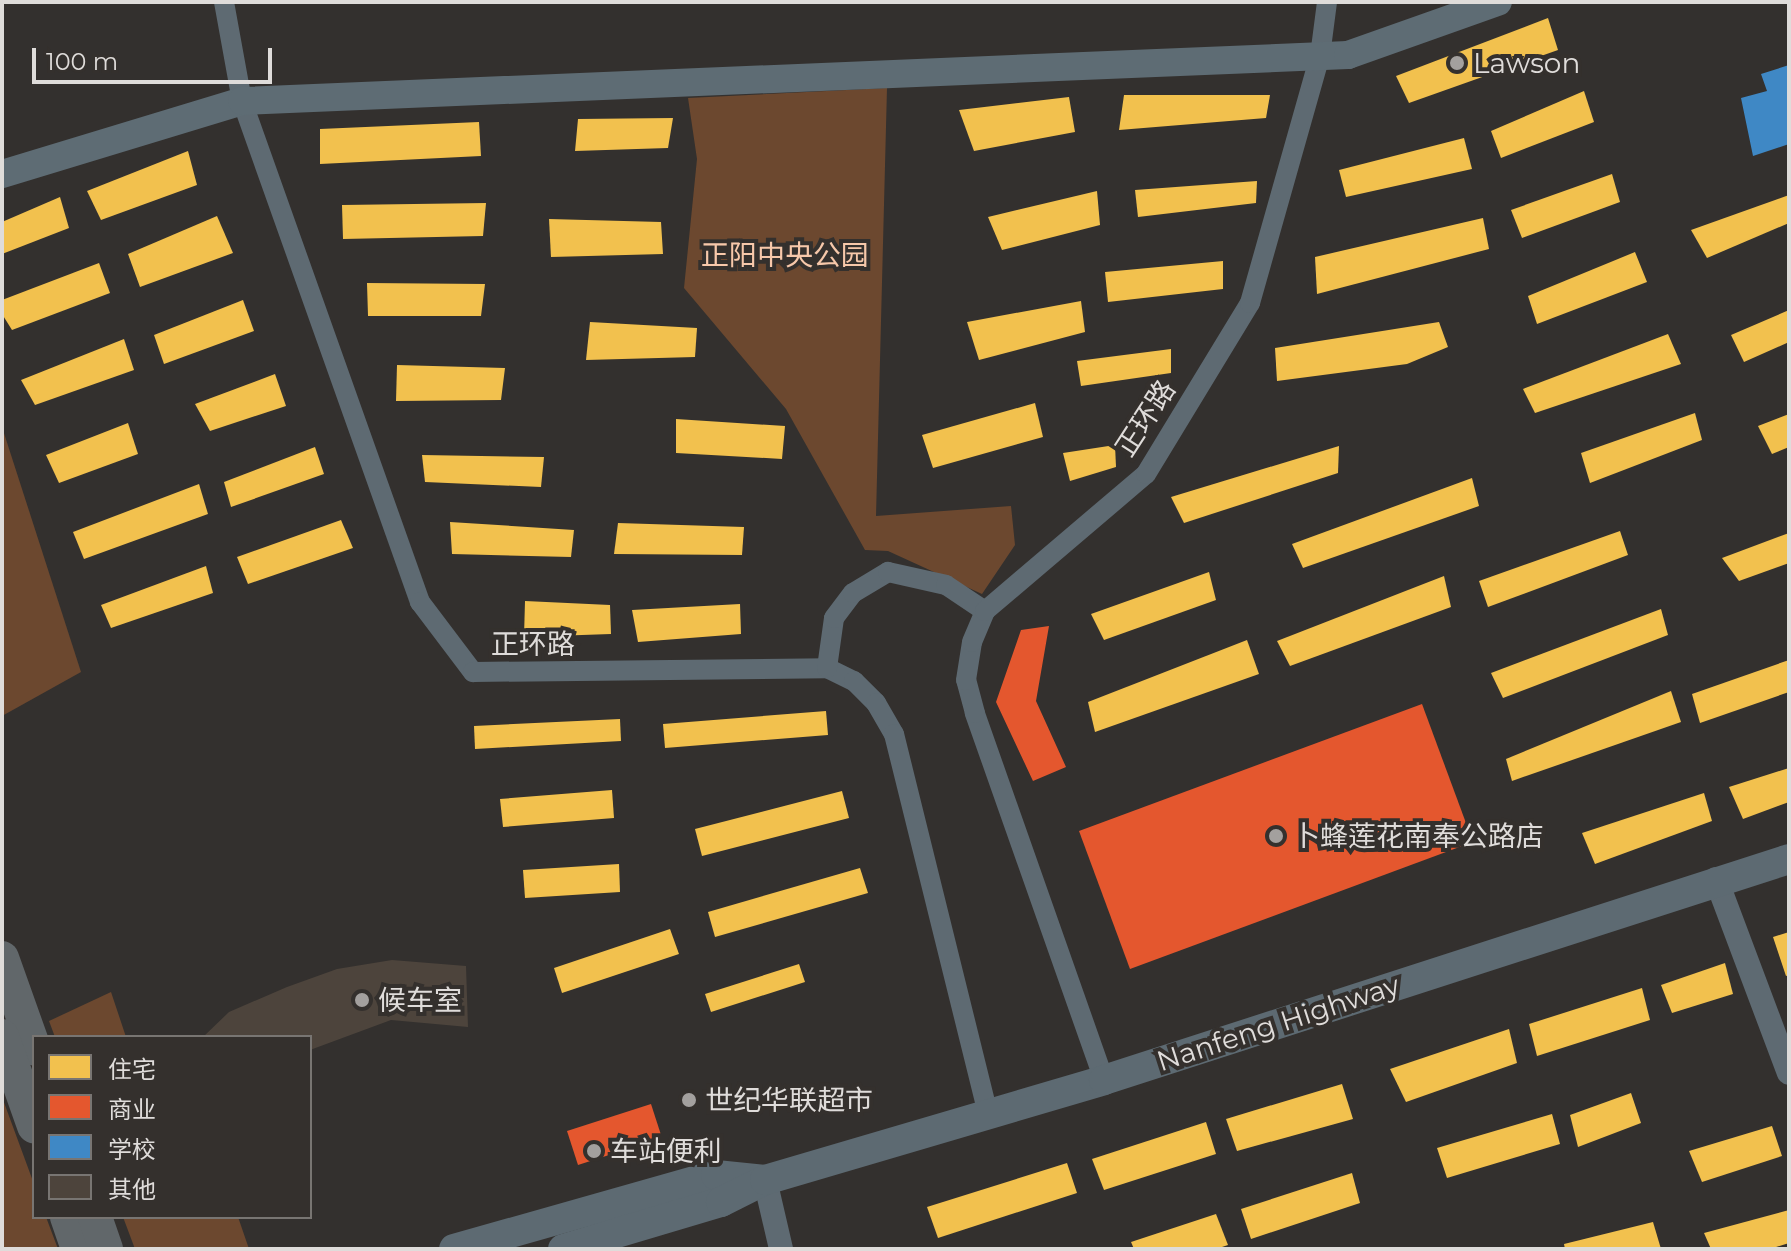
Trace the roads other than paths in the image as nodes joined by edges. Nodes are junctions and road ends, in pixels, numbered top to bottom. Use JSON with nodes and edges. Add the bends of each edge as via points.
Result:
{"nodes":[{"id":1,"x":224,"y":2,"type":"edge"},
{"id":2,"x":1327,"y":2,"type":"edge"},
{"id":3,"x":1498,"y":2,"type":"edge"},
{"id":4,"x":1320,"y":56,"type":"junction"},
{"id":5,"x":242,"y":101,"type":"junction"},
{"id":6,"x":2,"y":174,"type":"edge"},
{"id":7,"x":985,"y":611,"type":"junction"},
{"id":8,"x":827,"y":668,"type":"junction"},
{"id":9,"x":1789,"y":859,"type":"edge"},
{"id":10,"x":1716,"y":879,"type":"junction"},
{"id":11,"x":2,"y":958,"type":"edge"},
{"id":12,"x":2,"y":992,"type":"edge"},
{"id":13,"x":2,"y":1036,"type":"edge"},
{"id":14,"x":32,"y":1042,"type":"edge"},
{"id":15,"x":1789,"y":1073,"type":"edge"},
{"id":16,"x":32,"y":1075,"type":"edge"},
{"id":17,"x":1104,"y":1080,"type":"junction"},
{"id":18,"x":988,"y":1113,"type":"junction"},
{"id":19,"x":32,"y":1120,"type":"edge"},
{"id":20,"x":765,"y":1180,"type":"junction"},
{"id":21,"x":68,"y":1219,"type":"edge"},
{"id":22,"x":84,"y":1219,"type":"edge"},
{"id":23,"x":96,"y":1219,"type":"edge"},
{"id":24,"x":78,"y":1249,"type":"edge"},
{"id":25,"x":94,"y":1249,"type":"edge"},
{"id":26,"x":106,"y":1249,"type":"edge"},
{"id":27,"x":454,"y":1249,"type":"edge"},
{"id":28,"x":563,"y":1249,"type":"edge"},
{"id":29,"x":781,"y":1249,"type":"edge"}],
"edges":[{"from":1,"to":5,"type":"street","name":"正环路"},
{"from":2,"to":4,"type":"street","name":"正环路"},
{"from":3,"to":4,"type":"main road","via":[[1348,55]]},
{"from":4,"to":5,"type":"main road"},
{"from":4,"to":7,"type":"street","name":"正环路","via":[[1250,303],[1146,474]]},
{"from":5,"to":6,"type":"main road"},
{"from":5,"to":8,"type":"street","name":"正环路","via":[[420,602],[473,672]]},
{"from":7,"to":8,"type":"street","via":[[946,585],[888,572],[853,593],[834,618]]},
{"from":7,"to":17,"type":"street","name":"正环路","via":[[972,642],[966,680]]},
{"from":8,"to":18,"type":"street","via":[[854,681],[876,703],[894,734]]},
{"from":9,"to":10,"type":"main road","name":"Nanfeng Highway"},
{"from":10,"to":15,"type":"street"},
{"from":10,"to":17,"type":"main road","name":"Nanfeng Highway"},
{"from":11,"to":14,"type":"highway"},
{"from":12,"to":16,"type":"street"},
{"from":13,"to":19,"type":"highway"},
{"from":17,"to":18,"type":"main road","name":"Nanfeng Highway"},
{"from":18,"to":20,"type":"main road","name":"Nanfeng Highway"},
{"from":20,"to":27,"type":"main road","name":"Nanfeng Highway","via":[[716,1175]]},
{"from":20,"to":28,"type":"main road","name":"Nanfeng Highway","via":[[721,1202]]},
{"from":20,"to":29,"type":"street"},
{"from":21,"to":24,"type":"highway"},
{"from":22,"to":25,"type":"street"},
{"from":23,"to":26,"type":"highway"}]}
